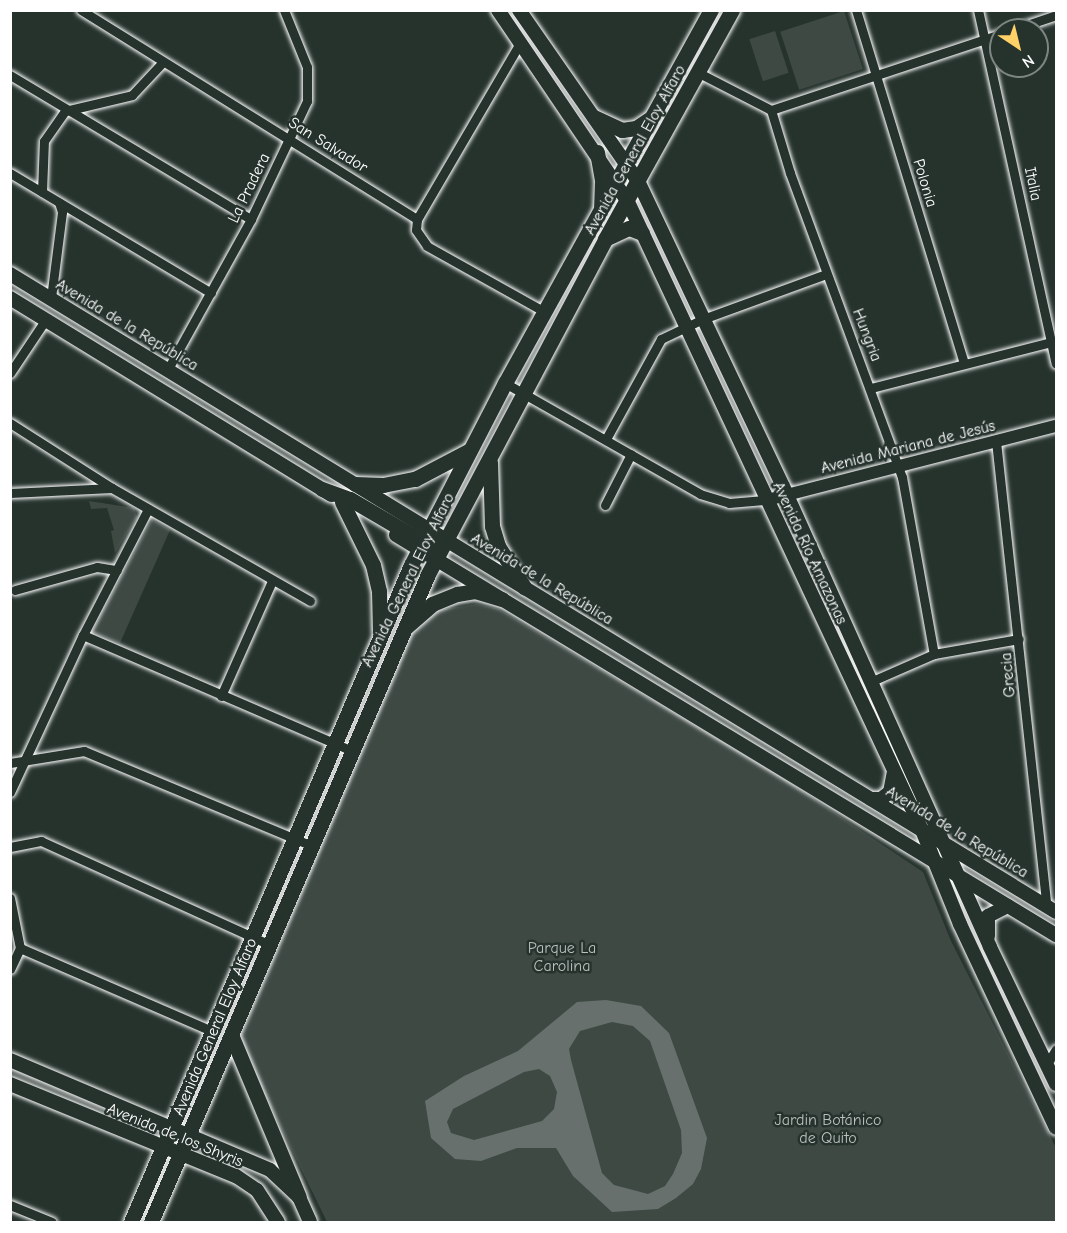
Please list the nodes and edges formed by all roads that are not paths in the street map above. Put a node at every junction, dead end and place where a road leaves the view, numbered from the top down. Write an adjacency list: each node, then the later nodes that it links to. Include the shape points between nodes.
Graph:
1 (81, 10): 11 (street, San Salvador)
2 (284, 10): 19 (street, La Pradera, via 303,51 309,84 307,101)
3 (498, 10): 10 (main road, Avenida Río Amazonas)
4 (519, 10): 17 (main road, Avenida Río Amazonas)
5 (711, 10): 18 (main road, Avenida General Eloy Alfaro)
6 (732, 10): 12 (main road, Avenida General Eloy Alfaro)
7 (856, 10): 14 (street, Polonia)
8 (978, 10): 9 (street, Italia)
9 (987, 38): 14 (street); 42 (street, Italia)
10 (520, 43): 20 (main road, Avenida Río Amazonas); 30 (street)
11 (163, 62): 16 (street, via 132,95); 19 (street, San Salvador)
12 (699, 73): 15 (street); 23 (main road, Avenida General Eloy Alfaro)
13 (10, 75): 16 (street)
14 (877, 75): 15 (street); 43 (street, Polonia)
15 (771, 110): 34 (street, Hungria)
16 (65, 111): 25 (street, via 44,141); 29 (street)
17 (594, 117): 18 (main road, via 622,130 636,128); 21 (main road, Avenida Río Amazonas)
18 (651, 118): 21 (main road, Avenida General Eloy Alfaro)
19 (290, 139): 29 (street, La Pradera); 30 (street, San Salvador)
20 (597, 152): 24 (main road, Avenida Río Amazonas); 28 (main road, via 602,181)
21 (627, 164): 23 (main road, Avenida Río Amazonas); 24 (main road, Avenida General Eloy Alfaro)
22 (10, 173): 25 (street)
23 (638, 181): 27 (main road, Avenida General Eloy Alfaro); 40 (main road, Avenida Río Amazonas)
24 (616, 185): 27 (main road, Avenida Río Amazonas); 28 (main road, Avenida General Eloy Alfaro)
25 (42, 192): 26 (street)
26 (59, 202): 35 (street); 37 (street, via 62,212)
27 (628, 202): 31 (main road, Avenida Río Amazonas); 32 (main road, Avenida General Eloy Alfaro)
28 (600, 213): 38 (main road, Avenida General Eloy Alfaro)
29 (251, 219): 35 (street, La Pradera)
30 (417, 219): 38 (street, via 417,236 427,246)
31 (642, 233): 32 (main road, via 628,228); 41 (main road, Avenida Río Amazonas)
32 (605, 239): 49 (main road, Avenida General Eloy Alfaro)
33 (10, 273): 37 (main road, Avenida de la República)
34 (826, 273): 40 (street); 48 (street, Hungria)
35 (211, 293): 45 (street, La Pradera)
36 (10, 298): 39 (main road, Avenida de la República)
37 (51, 298): 45 (main road, Avenida de la República)
38 (544, 312): 47 (main road, Avenida General Eloy Alfaro)
39 (46, 319): 46 (street); 60 (main road, Avenida de la República)
40 (703, 319): 41 (street); 62 (main road, Avenida Río Amazonas)
41 (685, 326): 52 (street, via 657,344); 63 (main road, Avenida Río Amazonas)
42 (1052, 342): 43 (street); 44 (street, Italia)
43 (964, 364): 48 (street)
44 (1056, 364)
45 (168, 369): 58 (main road, Avenida de la República)
46 (10, 373)
47 (505, 383): 49 (street); 54 (main road, Avenida General Eloy Alfaro)
48 (871, 388): 57 (street, Hungria)
49 (523, 393): 52 (street); 56 (main road, Avenida General Eloy Alfaro)
50 (10, 423): 59 (street)
51 (1056, 426): 53 (street, Avenida Mariana de Jesús)
52 (606, 439): 55 (street)
53 (996, 441): 57 (street, Avenida Mariana de Jesús); 79 (street, Grecia)
54 (472, 448): 58 (main road, via 415,479 383,485); 68 (main road, Avenida General Eloy Alfaro)
55 (631, 454): 63 (street, via 715,500); 65 (street)
56 (490, 456): 67 (main road, Avenida General Eloy Alfaro); 72 (main road, via 492,526 498,546)
57 (898, 465): 62 (street, Avenida Mariana de Jesús); 80 (street, Hungria)
58 (355, 484): 68 (main road, Avenida de la República)
59 (112, 489): 61 (street); 66 (street)
60 (322, 489): 64 (main road, Avenida de la República); 68 (main road, via 350,499)
61 (10, 493)
62 (787, 495): 63 (street, Avenida Mariana de Jesús); 81 (main road, Avenida Río Amazonas)
63 (767, 500): 87 (main road, Avenida Río Amazonas)
64 (342, 502): 68 (main road, Avenida de la República); 78 (main road, via 362,537 376,578)
65 (605, 505)
66 (148, 509): 70 (street); 71 (street)
67 (445, 539): 68 (main road, via 434,547); 69 (main road, Avenida General Eloy Alfaro); 72 (main road, Avenida de la República)
68 (424, 540): 69 (main road, Avenida de la República); 78 (main road, Avenida General Eloy Alfaro)
69 (435, 558): 74 (main road, Avenida de la República); 77 (main road, Avenida General Eloy Alfaro)
70 (117, 570): 73 (street, via 97,567); 76 (street)
71 (272, 581): 75 (street); 82 (street)
72 (524, 587): 89 (main road, Avenida de la República)
73 (15, 590)
74 (502, 599): 77 (main road, via 476,591 458,594 432,604); 95 (main road, Avenida de la República)
75 (310, 601)
76 (83, 635): 82 (street); 85 (street)
77 (398, 636): 84 (main road, Avenida General Eloy Alfaro)
78 (380, 638): 83 (main road, Avenida General Eloy Alfaro)
79 (1019, 639): 80 (street); 99 (street, Grecia)
80 (934, 654): 81 (street)
81 (870, 682): 92 (main road, Avenida Río Amazonas)
82 (221, 696): 83 (street)
83 (332, 743): 84 (street); 91 (main road, Avenida General Eloy Alfaro)
84 (352, 751): 93 (main road, Avenida General Eloy Alfaro)
85 (25, 762): 86 (street); 88 (street); 91 (street, via 84,751)
86 (10, 763)
87 (894, 770): 89 (main road, via 890,792 881,799); 90 (main road, Avenida Río Amazonas)
88 (10, 792)
89 (871, 799): 90 (main road, Avenida de la República)
90 (922, 830): 92 (main road, Avenida de la República); 95 (main road, Avenida Río Amazonas)
91 (293, 839): 93 (street); 101 (main road, Avenida General Eloy Alfaro)
92 (944, 843): 96 (main road, Avenida Río Amazonas); 99 (main road, Avenida de la República)
93 (312, 846): 102 (main road, Avenida General Eloy Alfaro)
94 (10, 847): 101 (street, via 41,841)
95 (935, 862): 96 (main road, Avenida de la República); 114 (main road, Avenida Río Amazonas)
96 (959, 877): 98 (main road, Avenida de la República); 103 (main road, Avenida Río Amazonas)
97 (10, 898): 104 (street)
98 (1008, 906): 100 (main road, Avenida de la República); 103 (main road, via 995,910 987,920)
99 (1051, 909)
100 (1056, 935)
101 (251, 937): 102 (street); 106 (main road, Avenida General Eloy Alfaro)
102 (270, 945): 107 (main road, Avenida General Eloy Alfaro)
103 (990, 947): 110 (main road, Avenida Río Amazonas)
104 (20, 948): 105 (street); 106 (street)
105 (10, 969)
106 (212, 1031): 113 (main road, Avenida General Eloy Alfaro)
107 (232, 1037): 115 (main road, Avenida General Eloy Alfaro); 118 (main road)
108 (1056, 1049): 110 (street)
109 (10, 1060): 113 (main road, Avenida de los Shyris)
110 (1047, 1064): 112 (main road, Avenida Río Amazonas)
111 (10, 1084): 116 (main road, Avenida de los Shyris)
112 (1056, 1084)
113 (172, 1128): 115 (main road, Avenida de los Shyris); 116 (main road, Avenida General Eloy Alfaro)
114 (1056, 1128)
115 (188, 1135): 117 (main road, Avenida General Eloy Alfaro); 118 (main road, Avenida de los Shyris, via 270,1170)
116 (163, 1148): 117 (main road, Avenida de los Shyris); 121 (main road, Avenida General Eloy Alfaro)
117 (180, 1155): 122 (main road, Avenida General Eloy Alfaro); 123 (main road, Avenida de los Shyris, via 257,1190)
118 (299, 1197): 124 (main road, Avenida de los Shyris)
119 (10, 1204): 120 (street)
120 (52, 1222)
121 (131, 1222)
122 (151, 1222)
123 (278, 1222)
124 (310, 1222)

